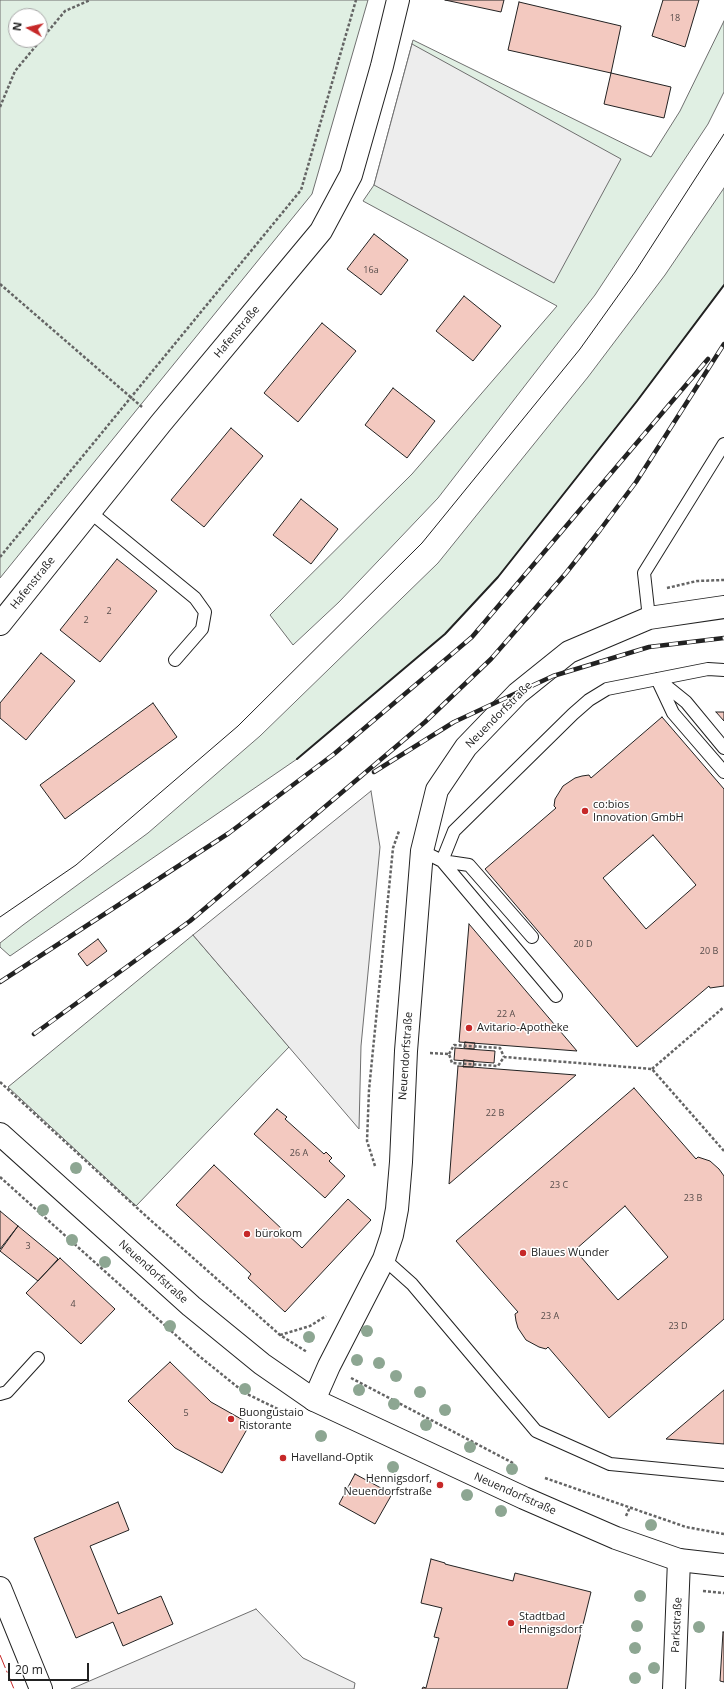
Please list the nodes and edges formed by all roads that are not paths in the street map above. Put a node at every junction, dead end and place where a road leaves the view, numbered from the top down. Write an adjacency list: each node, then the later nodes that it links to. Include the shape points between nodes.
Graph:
1 (398, 0): 3 (street, Hafenstraße, via 352,175 321,231)
2 (724, 444): 5 (lane, via 644,573)
3 (90, 512): 6 (street, Hafenstraße); 7 (lane, via 194,598 205,612 202,629)
4 (724, 607): 5 (street, Neuendorfstraße)
5 (649, 618): 12 (street, Neuendorfstraße, via 569,652 518,693 466,747 437,790)
6 (0, 624)
7 (175, 660)
8 (724, 670): 9 (lane, via 708,668)
9 (657, 679): 10 (lane, via 686,702); 11 (lane, via 674,713); 13 (lane, via 608,689 589,700 454,831)
10 (724, 748)
11 (724, 772)
12 (422, 851): 13 (lane); 17 (street, Neuendorfstraße, via 406,1051 397,1209)
13 (442, 862): 14 (lane, via 469,864); 15 (lane)
14 (532, 937)
15 (556, 996)
16 (0, 1134): 20 (street, Neuendorfstraße, via 191,1306 262,1364)
17 (384, 1259): 20 (street, Neuendorfstraße); 21 (lane, via 412,1284 536,1431 610,1464)
18 (38, 1358): 19 (lane, via 7,1392)
19 (0, 1394)
20 (314, 1400): 22 (street, Neuendorfstraße, via 524,1498 616,1538)
21 (724, 1475)
22 (680, 1560): 23 (street, Neuendorfstraße); 26 (street, Parkstraße)
23 (724, 1565)
24 (0, 1588): 25 (street)
25 (40, 1689)
26 (674, 1689)

